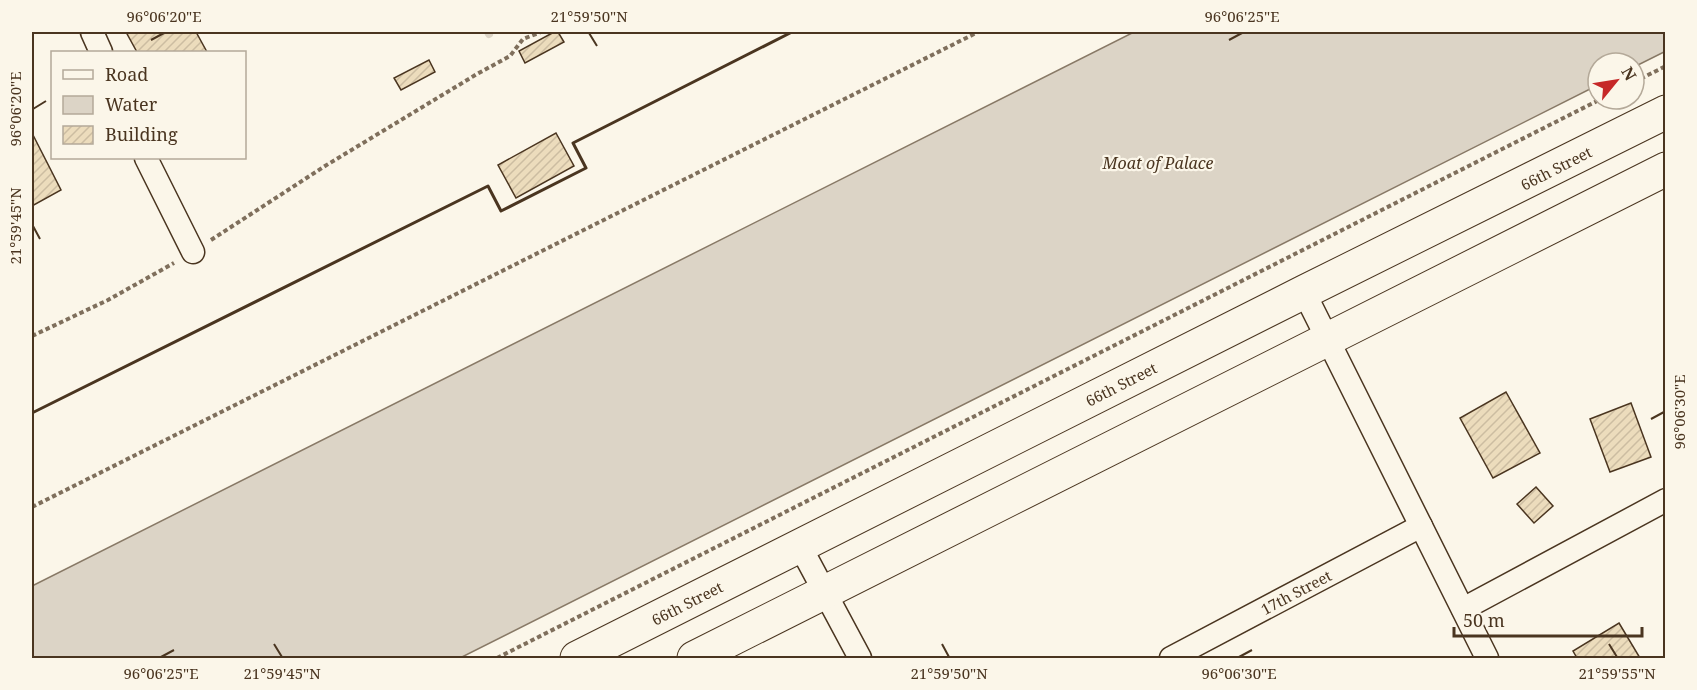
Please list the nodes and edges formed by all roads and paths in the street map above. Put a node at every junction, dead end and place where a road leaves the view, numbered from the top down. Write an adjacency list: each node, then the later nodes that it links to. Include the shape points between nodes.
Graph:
1 (92, 32): 4 (street)
2 (541, 32): 11 (path, via 524,39 510,56 325,166)
3 (978, 32): 16 (path)
4 (101, 51)
5 (1665, 66): 6 (path)
6 (1646, 76)
7 (1586, 107): 21 (path)
8 (1665, 112): 12 (main road, 66th Street)
9 (146, 159): 11 (street)
10 (1665, 169): 14 (main road)
11 (193, 252): 13 (path, via 108,300)
12 (1304, 292): 14 (street); 18 (main road, 66th Street)
13 (32, 336)
14 (1328, 341): 17 (street); 19 (main road)
15 (1665, 500): 20 (street)
16 (32, 507)
17 (1421, 526): 20 (street); 25 (street, 17th Street)
18 (800, 546): 19 (street); 22 (main road, 66th Street)
19 (823, 592): 23 (main road); 24 (street)
20 (1463, 609): 26 (street)
21 (497, 658)
22 (577, 658)
23 (694, 658)
24 (860, 658)
25 (1171, 658)
26 (1487, 658)

